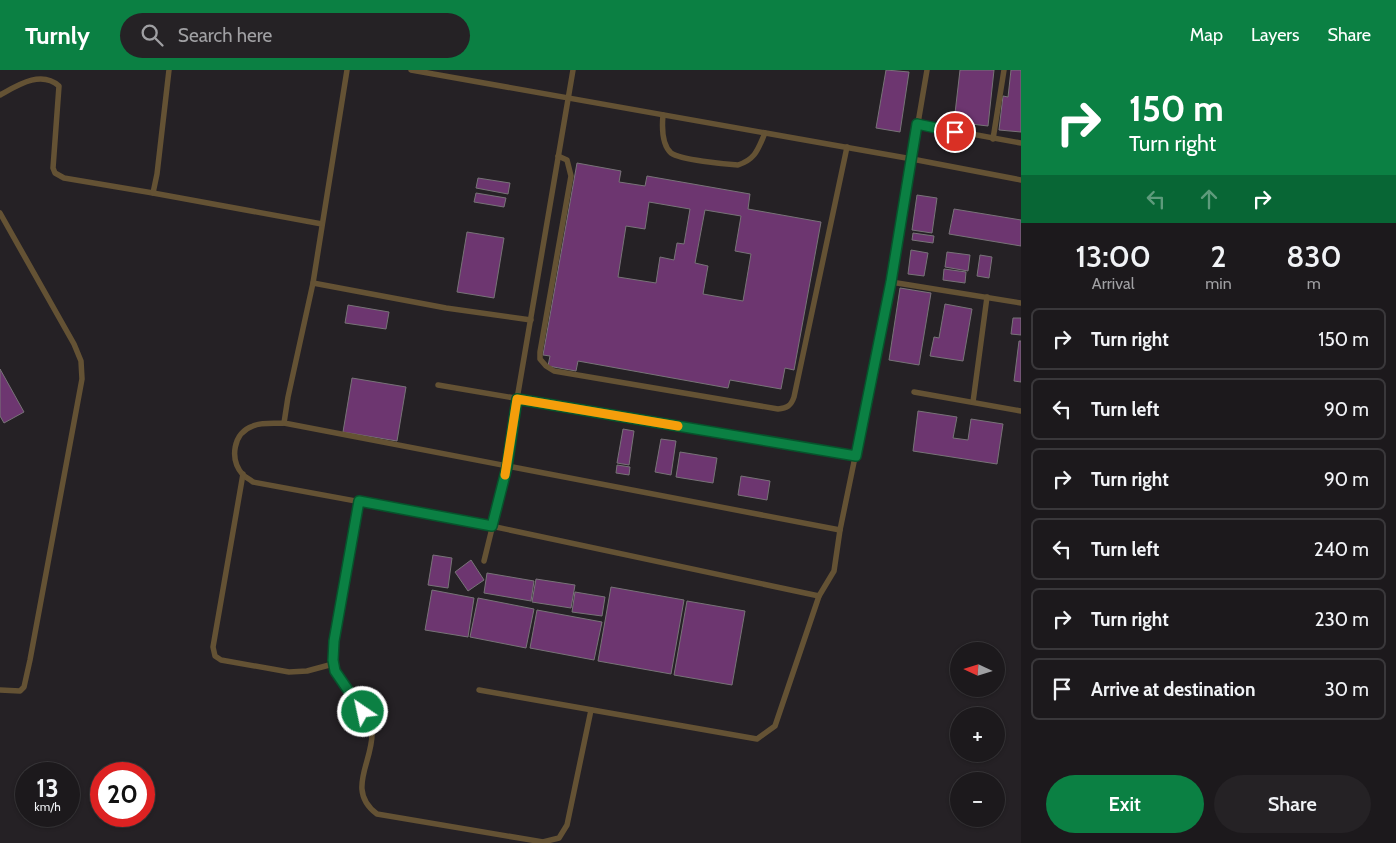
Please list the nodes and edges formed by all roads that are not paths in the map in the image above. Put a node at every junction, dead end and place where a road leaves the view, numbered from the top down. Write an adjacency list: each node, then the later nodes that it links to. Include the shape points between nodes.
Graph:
1 (169, 70): 18 (lane)
2 (347, 70): 20 (lane)
3 (411, 70): 8 (lane)
4 (573, 70): 8 (lane)
5 (927, 70): 10 (lane)
6 (1004, 70): 12 (lane)
7 (0, 96): 18 (lane, via 28,79 53,79 59,86 55,173 64,178)
8 (568, 98): 9 (lane); 15 (lane)
9 (663, 115): 11 (lane); 11 (lane, via 662,131 666,146 679,157 738,165 756,154)
10 (917, 124): 12 (lane); 16 (lane)
11 (765, 133): 14 (lane)
12 (993, 139): 13 (lane)
13 (1021, 143)
14 (847, 147): 15 (lane, via 794,398 792,404 778,409 554,371 546,366 540,359 540,352 571,176 568,160); 16 (lane)
15 (558, 156): 25 (lane)
16 (912, 159): 17 (lane); 21 (lane)
17 (1021, 180)
18 (153, 193): 20 (lane)
19 (0, 213): 41 (lane, via 74,344 81,361 82,379 24,686 20,691)
20 (322, 224): 22 (lane)
21 (891, 282): 23 (lane); 32 (lane)
22 (313, 283): 25 (lane); 31 (lane)
23 (987, 297): 24 (lane); 29 (lane)
24 (1021, 303)
25 (531, 320): 28 (lane)
26 (438, 385): 28 (lane)
27 (914, 392): 29 (lane)
28 (517, 399): 32 (lane); 33 (lane)
29 (973, 402): 30 (lane)
30 (1021, 411)
31 (284, 423): 33 (lane); 34 (lane, via 254,425 241,432 234,446 236,462)
32 (856, 456): 37 (lane)
33 (507, 467): 36 (lane); 37 (lane)
34 (243, 474): 35 (lane, via 252,482); 40 (lane, via 213,647 215,656 221,660 289,672)
35 (359, 501): 36 (lane); 40 (lane, via 334,641)
36 (492, 526): 38 (lane); 39 (lane)
37 (840, 530): 39 (lane, via 834,570)
38 (484, 561)
39 (819, 596): 43 (lane, via 775,726 757,739)
40 (334, 664): 43 (lane, via 335,671 372,729 361,782 363,796 377,814 543,842 559,838 567,825)
41 (0, 690)
42 (479, 690): 43 (lane)
43 (591, 710)

